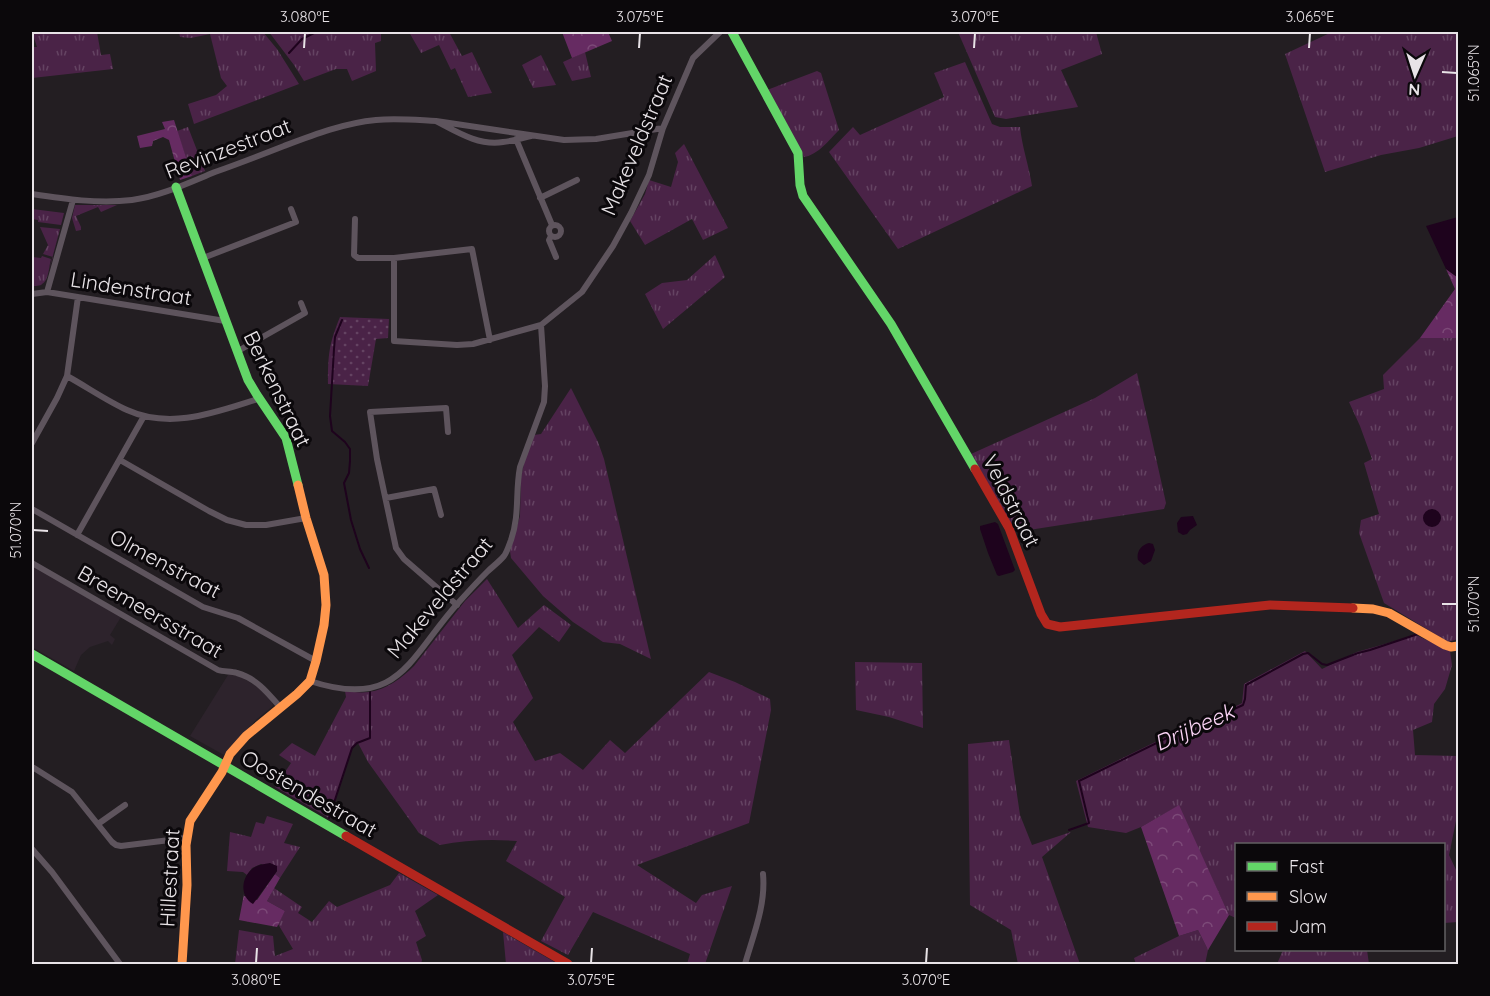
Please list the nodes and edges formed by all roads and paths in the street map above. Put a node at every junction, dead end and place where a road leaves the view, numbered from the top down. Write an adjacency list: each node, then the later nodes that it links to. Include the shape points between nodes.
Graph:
1 (720, 32): 4 (street, Makeveldstraat, via 693,58)
2 (732, 32): 40 (street, Veldstraat, via 798,153 803,196 891,324 1003,517 1047,624 1060,627 1270,604 1373,609 1389,613 1445,645)
3 (436, 121): 5 (street, Revinzestraat); 6 (street, Revinzestraat, via 479,141); 8 (street, Revinzestraat, via 374,120 342,127)
4 (663, 128): 5 (street, Revinzestraat, via 588,140); 24 (street, Makeveldstraat, via 649,175 613,246 582,292)
5 (531, 136): 6 (street, Revinzestraat)
6 (516, 139): 10 (street)
7 (577, 180): 10 (street)
8 (176, 187): 11 (street, Revinzestraat, via 133,200); 17 (street, Berkenstraat)
9 (32, 194): 11 (street, Revinzestraat)
10 (540, 198): 14 (street)
11 (73, 200): 19 (street)
12 (291, 209): 17 (street, via 296,222)
13 (355, 219): 18 (street, via 354,255)
14 (552, 225): 15 (street, via 548,229); 15 (street, via 558,225 561,231 558,236)
15 (551, 236): 16 (street)
16 (556, 257)
17 (203, 258): 23 (street, Berkenstraat)
18 (394, 258): 25 (street, via 472,249); 25 (street, via 394,341 457,345)
19 (47, 292): 20 (street, Lindenstraat); 21 (street, Lindenstraat)
20 (32, 294)
21 (78, 297): 23 (street, Lindenstraat); 27 (street)
22 (301, 303): 26 (street, via 304,313)
23 (225, 321): 26 (street, Berkenstraat)
24 (541, 325): 25 (street); 39 (street, Makeveldstraat, via 544,402 520,467 511,541 504,556)
25 (490, 340)
26 (238, 351): 28 (street, Berkenstraat)
27 (67, 376): 29 (street); 31 (street)
28 (258, 399): 29 (street, via 190,418); 36 (street, Berkenstraat, via 286,438)
29 (144, 416): 32 (street)
30 (448, 432): 33 (street, via 446,408 370,412)
31 (32, 443)
32 (120, 460): 36 (street, via 227,520 267,525); 37 (street)
33 (386, 498): 35 (street, via 434,489); 39 (street, via 396,548)
34 (32, 509): 37 (street, Olmenstraat)
35 (441, 515)
36 (306, 518): 42 (street, Berkenstraat, via 324,576 326,605)
37 (77, 535): 42 (street, Olmenstraat, via 203,607 238,618)
38 (32, 563): 44 (street, Breemeersstraat, via 218,670 240,673 259,684)
39 (457, 605): 43 (street, Makeveldstraat, via 420,652 390,681 361,690)
40 (1458, 646)
41 (32, 654): 45 (street, Oostendestraat)
42 (316, 661): 43 (street, Berkenstraat)
43 (310, 681): 44 (street)
44 (280, 707): 45 (street, via 246,736 230,754)
45 (226, 767): 49 (street, Hillestraat, via 190,821); 54 (street, Oostendestraat)
46 (34, 768): 48 (street, via 72,792)
47 (125, 805): 48 (street)
48 (98, 824): 49 (street, via 112,842 121,846)
49 (186, 838): 53 (street, Hillestraat)
50 (32, 849): 52 (street)
51 (763, 874): 55 (street, via 761,908)
52 (120, 964)
53 (182, 964)
54 (568, 964)
55 (745, 964)

